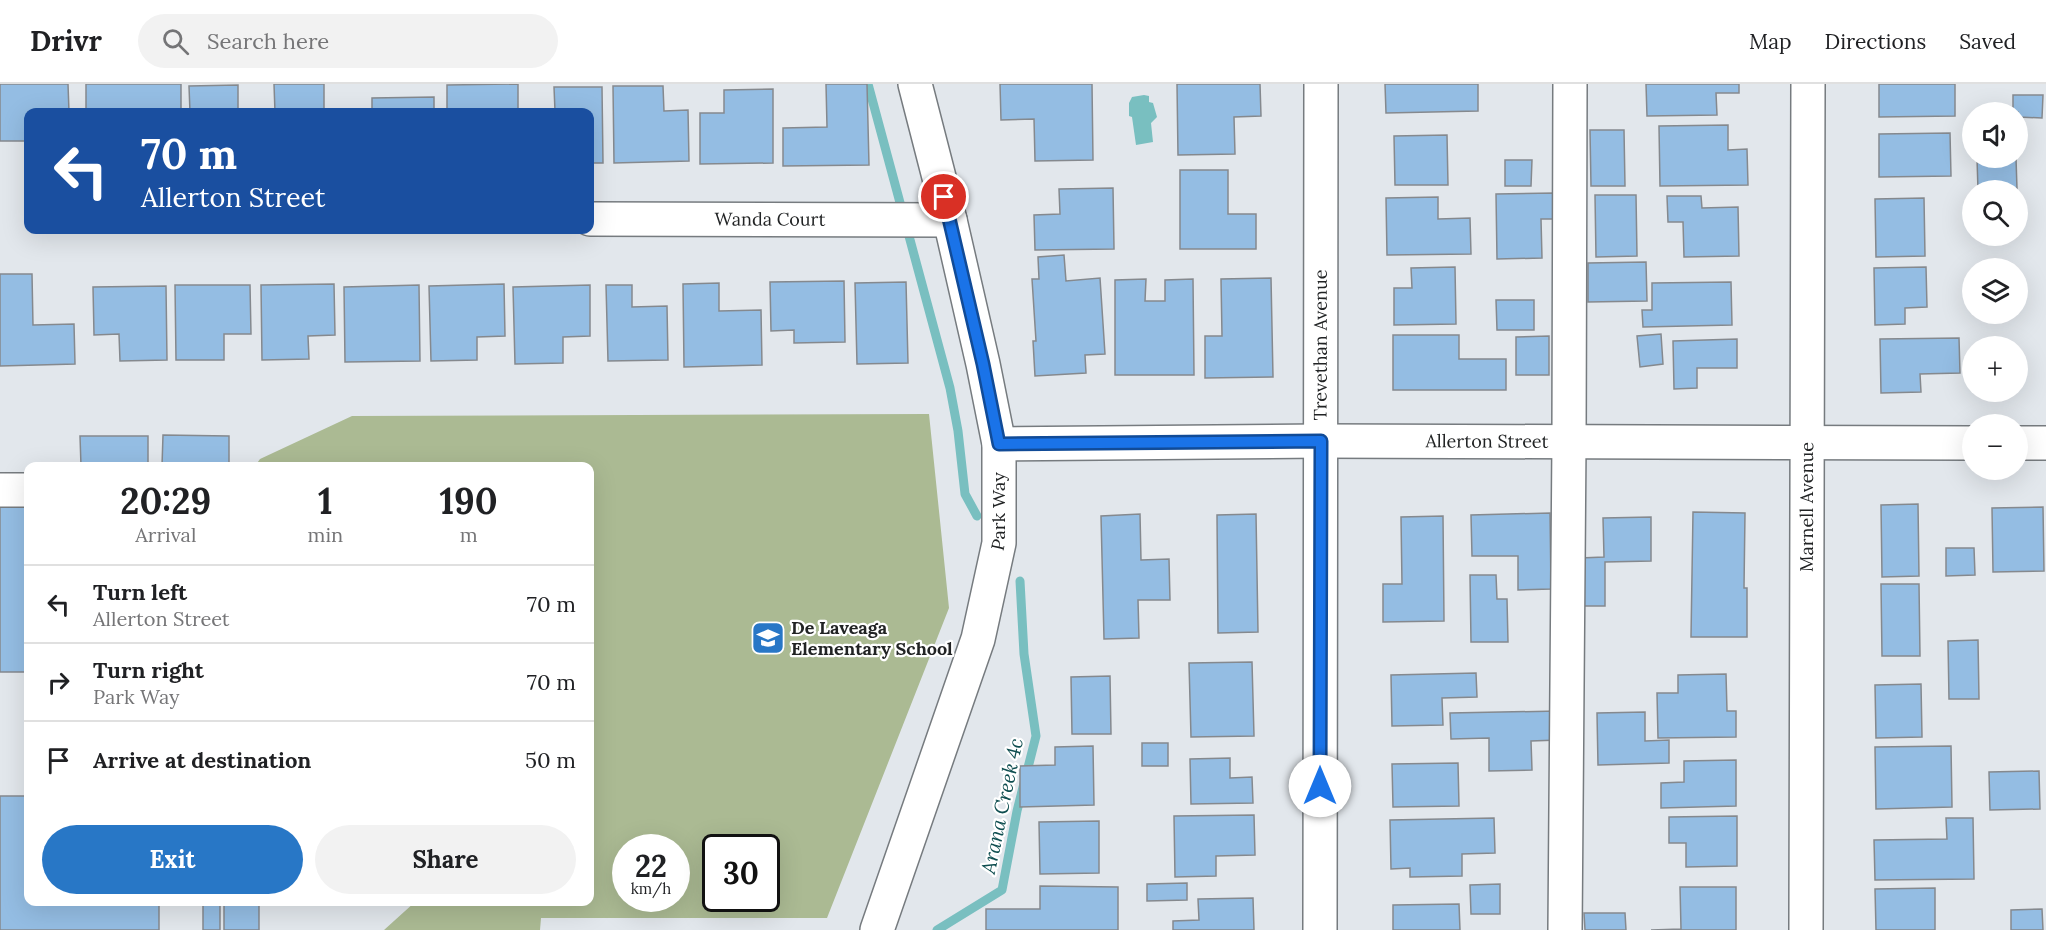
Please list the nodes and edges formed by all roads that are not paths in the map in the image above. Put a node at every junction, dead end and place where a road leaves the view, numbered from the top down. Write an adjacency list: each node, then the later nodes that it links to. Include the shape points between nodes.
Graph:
1 (915, 84): 6 (street, Park Way)
2 (1321, 84): 7 (street, Trevethan Avenue)
3 (1570, 84): 8 (street)
4 (1808, 84): 9 (street, Marnell Avenue)
5 (594, 219): 6 (street, Wanda Court)
6 (950, 220): 13 (street, Park Way)
7 (1321, 441): 8 (street, Allerton Street); 13 (street, Allerton Street); 17 (street, Trevethan Avenue)
8 (1569, 442): 9 (street, Allerton Street); 18 (street)
9 (1806, 443): 10 (street, Allerton Street); 19 (street, Marnell Avenue)
10 (1962, 443)
11 (2028, 443): 12 (street)
12 (2046, 443)
13 (999, 444): 16 (street, Park Way, via 999,543 978,639)
14 (0, 490): 15 (street)
15 (24, 490)
16 (878, 930)
17 (1320, 930)
18 (1565, 930)
19 (1806, 930)

